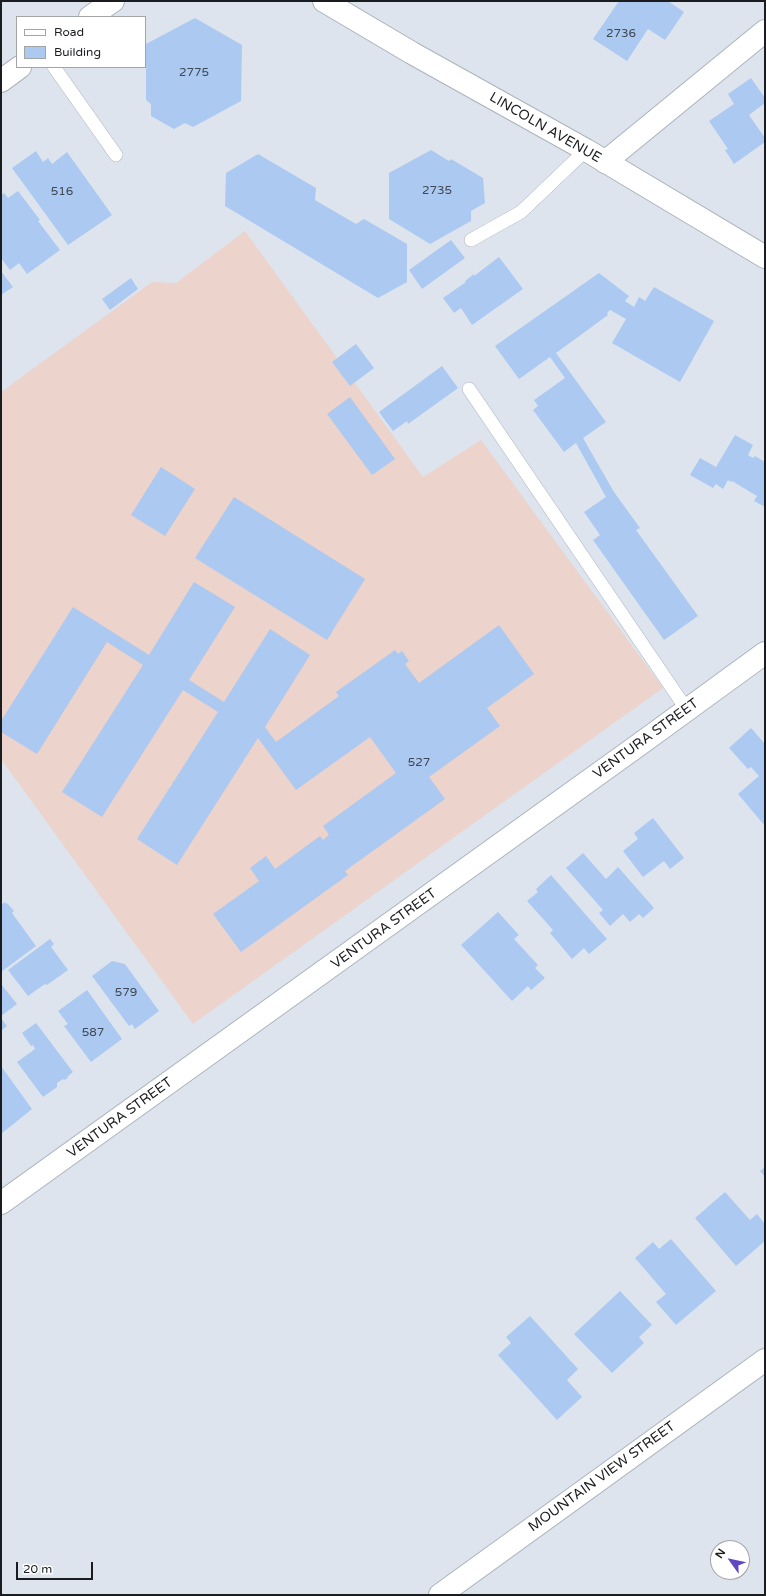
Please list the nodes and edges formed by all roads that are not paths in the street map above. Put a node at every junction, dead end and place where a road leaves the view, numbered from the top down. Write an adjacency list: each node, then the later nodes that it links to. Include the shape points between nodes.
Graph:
1 (112, 1): 3 (street)
2 (324, 1): 8 (street, LINCOLN AVENUE)
3 (91, 16)
4 (765, 31): 10 (street)
5 (19, 68): 7 (street)
6 (55, 68): 9 (lane)
7 (1, 81)
8 (586, 150): 10 (street, LINCOLN AVENUE); 11 (lane, via 521,212)
9 (116, 155)
10 (605, 162): 12 (street, LINCOLN AVENUE)
11 (471, 240)
12 (765, 257)
13 (469, 389): 15 (lane)
14 (765, 653): 15 (street, VENTURA STREET)
15 (687, 710): 16 (street, VENTURA STREET)
16 (1, 1203)
17 (765, 1360): 18 (street, MOUNTAIN VIEW STREET)
18 (440, 1595)

